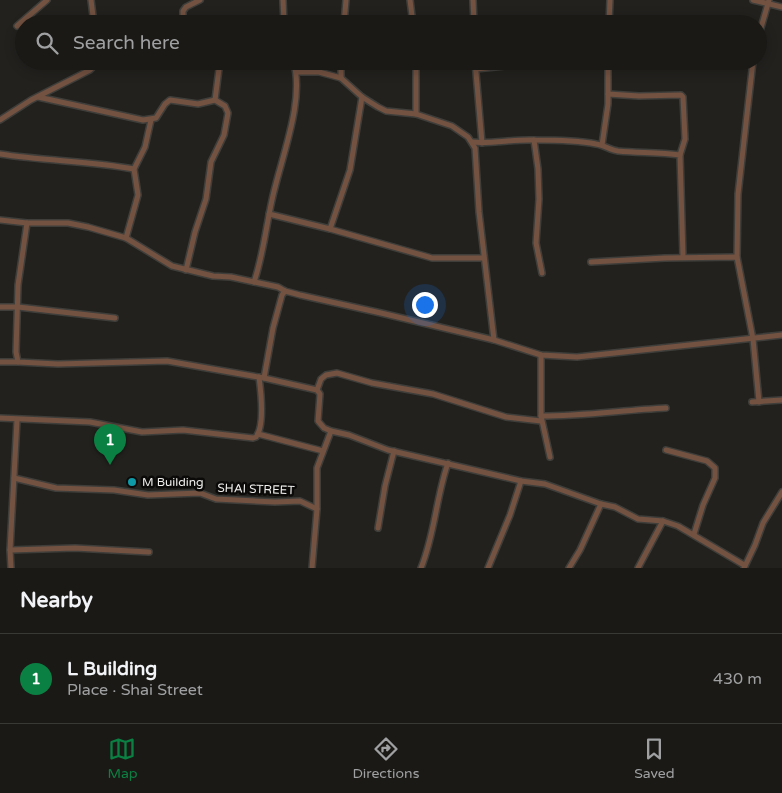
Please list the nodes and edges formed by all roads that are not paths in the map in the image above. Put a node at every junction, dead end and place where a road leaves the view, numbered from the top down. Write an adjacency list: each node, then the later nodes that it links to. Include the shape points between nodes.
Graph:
1 (47, 0): 12 (street)
2 (91, 0): 13 (street)
3 (200, 0): 14 (street, via 186,7)
4 (283, 0): 15 (street)
5 (346, 0): 16 (street)
6 (410, 0): 17 (street)
7 (473, 0): 18 (street)
8 (610, 0): 19 (street)
9 (753, 0): 10 (street)
10 (769, 2): 11 (street); 20 (street)
11 (782, 7)
12 (30, 15)
13 (93, 15)
14 (183, 15)
15 (284, 15)
16 (345, 15)
17 (412, 15)
18 (474, 15)
19 (609, 15)
20 (765, 15)
21 (90, 70): 31 (street)
22 (219, 70): 33 (street)
23 (341, 70): 29 (street)
24 (416, 70): 34 (street)
25 (476, 70): 39 (street)
26 (608, 70): 30 (street)
27 (752, 70): 50 (street, via 738,194)
28 (296, 72): 29 (street, via 319,72); 44 (street, via 294,114)
29 (341, 78): 32 (street)
30 (608, 94): 40 (street); 42 (street, via 681,95 686,139)
31 (38, 97): 35 (street); 36 (street)
32 (362, 98): 34 (street, via 386,111); 47 (street, via 348,178)
33 (214, 100): 36 (street, via 198,104 170,100); 53 (street, via 225,106 227,120 224,135 211,162 206,199)
34 (416, 114): 38 (street, via 452,126)
35 (1, 118)
36 (151, 120): 43 (street, via 145,147)
37 (534, 140): 39 (street); 40 (street); 54 (street, via 539,199 536,243)
38 (472, 142): 39 (street); 51 (street)
39 (482, 143)
40 (602, 146): 42 (street, via 615,151)
41 (0, 154): 43 (street)
42 (680, 155): 49 (street)
43 (134, 169): 48 (street, via 138,195)
44 (269, 214): 47 (street); 55 (street)
45 (0, 220): 46 (street)
46 (27, 223): 48 (street, via 68,223); 58 (street)
47 (330, 229): 51 (street, via 432,258)
48 (126, 238): 53 (street, via 172,266)
49 (682, 257): 50 (street); 52 (street)
50 (737, 257): 61 (street)
51 (484, 258): 62 (street)
52 (591, 262)
53 (186, 270): 55 (street)
54 (542, 273)
55 (254, 282): 56 (street)
56 (285, 291): 62 (street); 66 (street)
57 (0, 307): 58 (street)
58 (18, 307): 59 (street); 65 (street)
59 (115, 318)
60 (782, 335): 61 (street)
61 (753, 339): 63 (street, via 576,357); 70 (street)
62 (494, 340): 63 (street)
63 (541, 355): 73 (street)
64 (0, 362): 65 (street)
65 (18, 362): 66 (street, via 167,361)
66 (261, 378): 67 (street); 76 (street)
67 (317, 390): 73 (street, via 321,379 337,373 433,394 506,417); 75 (street, via 320,394 318,421)
68 (782, 400): 70 (street)
69 (752, 402): 70 (street)
70 (759, 402)
71 (666, 408): 73 (street)
72 (0, 418): 74 (street)
73 (541, 418): 80 (street)
74 (17, 420): 76 (street, via 90,422 142,432 182,430 253,438); 82 (street)
75 (331, 431): 78 (street); 79 (street)
76 (258, 434): 78 (street)
77 (666, 450): 89 (street, via 708,461 715,468 715,478)
78 (323, 451): 86 (street, via 317,468)
79 (394, 451): 81 (street); 88 (street)
80 (550, 457)
81 (448, 463): 83 (street); 95 (street, via 434,529)
82 (14, 478): 86 (street, SHAI STREET, via 56,488 148,495 200,493 216,499 300,501); 90 (street)
83 (521, 480): 85 (street, via 545,484); 96 (street)
84 (782, 492): 92 (street, via 763,523)
85 (601, 504): 87 (street, via 615,506 638,519); 97 (street)
86 (317, 509): 94 (street)
87 (663, 521): 89 (street); 98 (street)
88 (378, 528)
89 (694, 534): 92 (street)
90 (10, 550): 91 (street, via 75,548); 93 (street)
91 (149, 552)
92 (744, 567)
93 (11, 568)
94 (312, 568)
95 (421, 568)
96 (488, 568)
97 (570, 568)
98 (638, 568)

